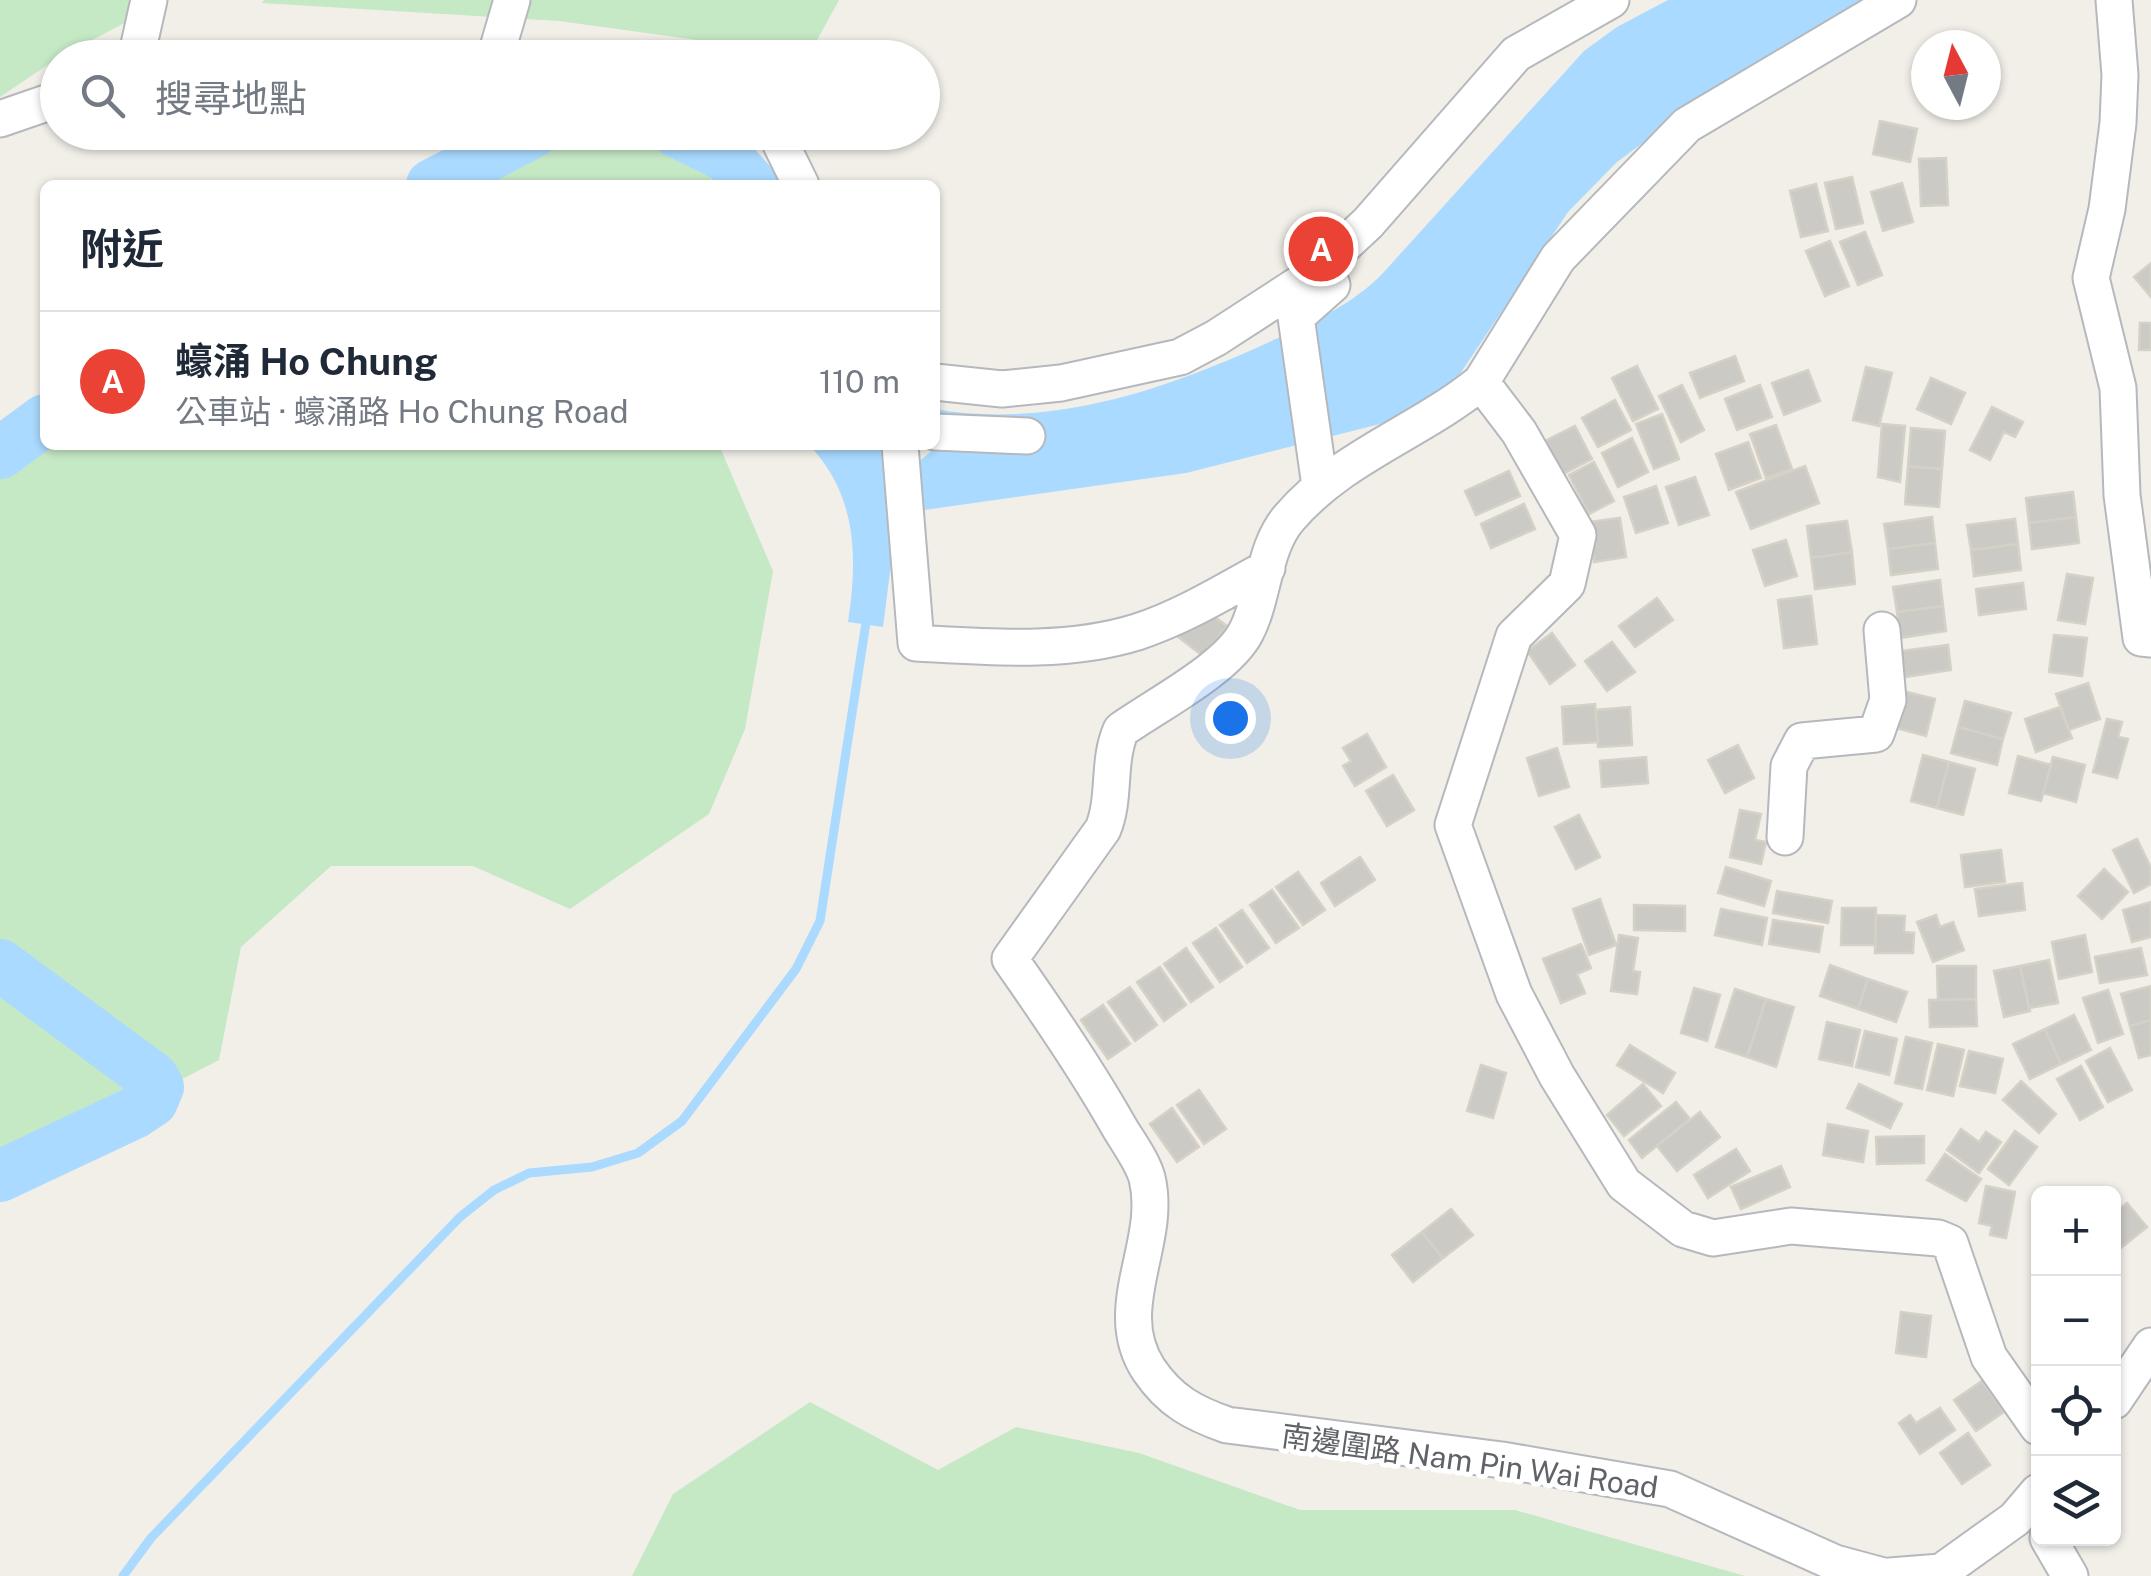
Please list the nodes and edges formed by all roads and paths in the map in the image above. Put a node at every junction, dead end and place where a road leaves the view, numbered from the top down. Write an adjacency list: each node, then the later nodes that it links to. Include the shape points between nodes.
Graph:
1 (149, 0): 6 (street)
2 (512, 0): 7 (street)
3 (1611, 0): 12 (street, via 1516,54)
4 (1898, 0): 13 (street, via 1687,124 1558,258)
5 (2123, 2): 15 (street, via 2118,123 2091,278)
6 (140, 40)
7 (500, 40)
8 (40, 105): 9 (street)
9 (0, 119)
10 (784, 150): 11 (street)
11 (799, 180)
12 (1368, 223): 14 (street, via 1285,295 1180,357 1061,383 1002,389); 19 (street, via 1386,239 1296,317)
13 (1481, 382): 19 (street, via 1448,409); 26 (street, via 1519,432 1578,535 1567,584 1514,636 1454,825 1514,994 1557,1076 1624,1184 1683,1229 1713,1238 1791,1226 1950,1242 1988,1357)
14 (940, 383)
15 (2134, 387): 22 (street, via 2124,513 2141,638)
16 (940, 432): 17 (street)
17 (1027, 436)
18 (900, 450): 20 (street, via 916,642 1088,643 1183,613)
19 (1319, 472): 20 (street, via 1286,522)
20 (1267, 568): 29 (street, 南邊圍路 Nam Pin Wai Road, via 1231,654 1121,730 1112,750 1103,829 1010,959 1084,1064 1146,1175 1151,1205 1135,1296 1134,1347 1188,1412 1227,1425 1670,1489 1835,1563)
21 (1882, 630): 23 (street, via 1888,700 1876,734 1802,741 1789,766)
22 (2151, 639)
23 (1785, 837)
24 (2151, 1346): 25 (street)
25 (2121, 1391)
26 (2031, 1417)
27 (2027, 1526): 29 (street, 南邊圍路 Nam Pin Wai Road, via 1941,1572)
28 (2053, 1546): 30 (street)
29 (1886, 1576)
30 (2070, 1576)

